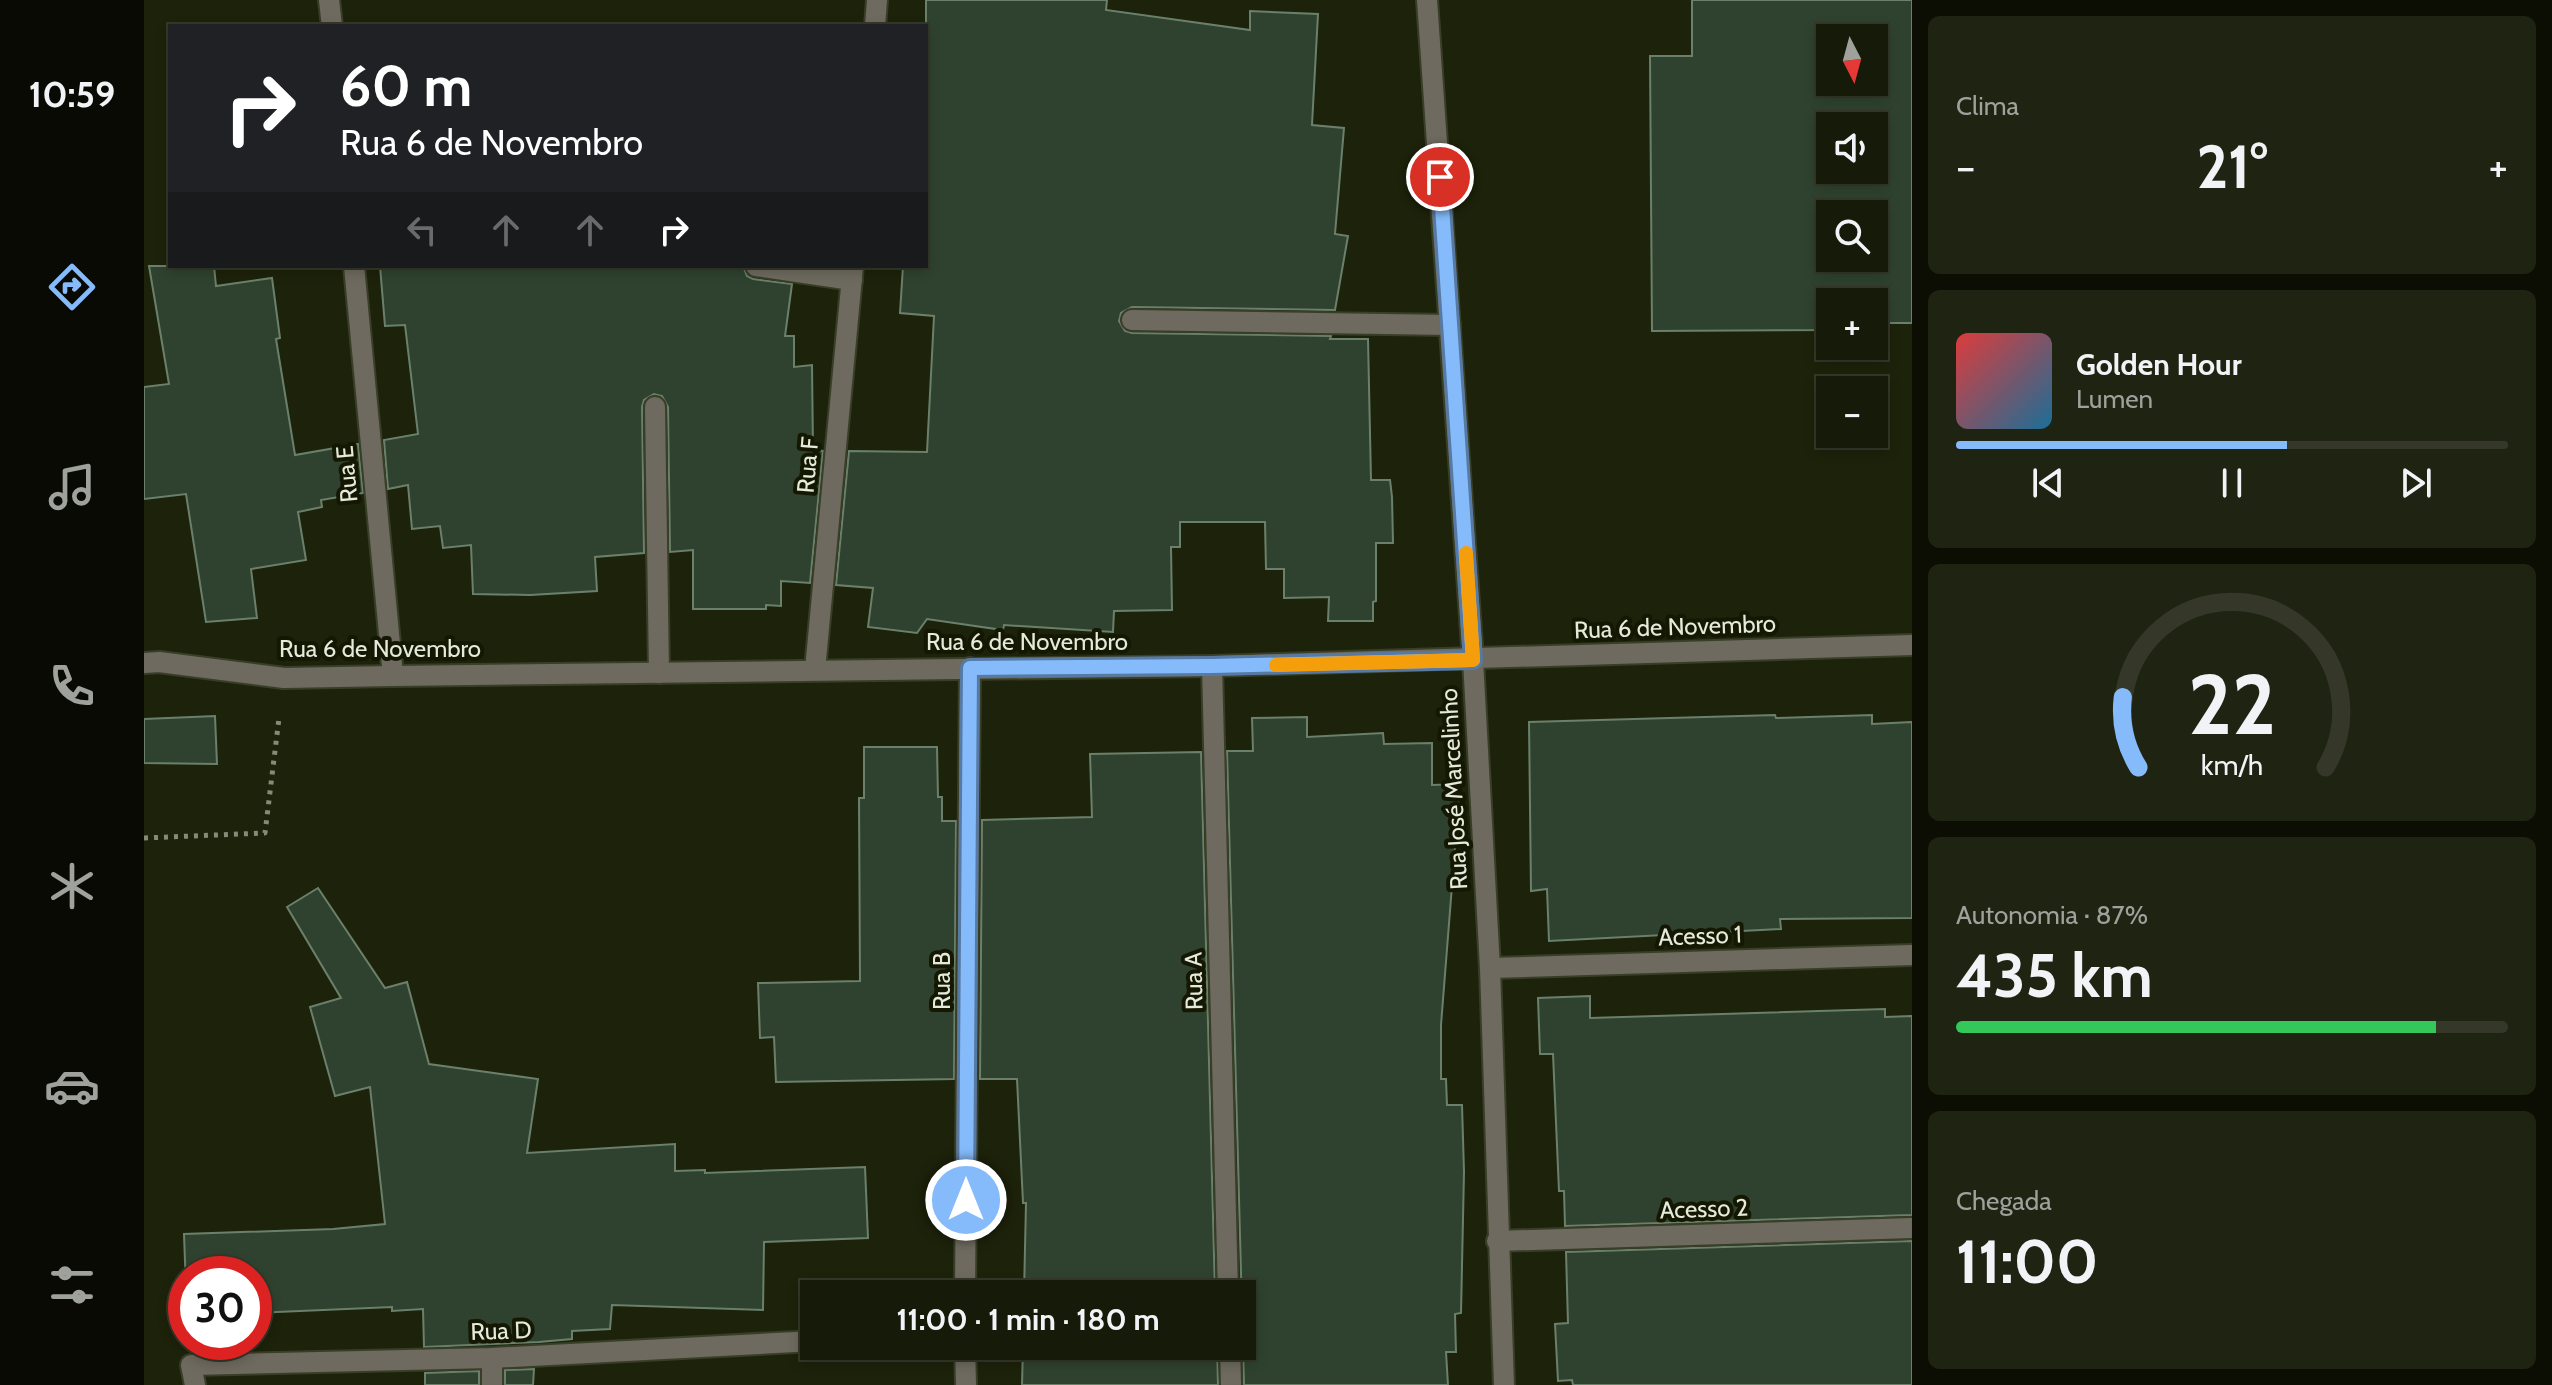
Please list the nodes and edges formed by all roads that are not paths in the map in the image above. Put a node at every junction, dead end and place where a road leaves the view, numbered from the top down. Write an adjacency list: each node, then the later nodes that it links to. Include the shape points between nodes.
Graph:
1 (329, 0): 4 (street)
2 (877, 0): 5 (street)
3 (1427, 0): 10 (street, Rua José Marcelinho)
4 (332, 24)
5 (875, 24)
6 (354, 268): 19 (street, Rua E)
7 (783, 268): 8 (street)
8 (852, 273): 17 (street, Rua F)
9 (1132, 320): 10 (street)
10 (1450, 325): 13 (street, Rua José Marcelinho)
11 (655, 407): 18 (street)
12 (1912, 645): 13 (street, Rua 6 de Novembro)
13 (1473, 660): 15 (street, Rua 6 de Novembro); 21 (street, Rua José Marcelinho)
14 (144, 663): 19 (street, Rua 6 de Novembro, via 284,678)
15 (1212, 666): 16 (street, Rua 6 de Novembro); 25 (street, Rua A)
16 (970, 668): 17 (street, Rua 6 de Novembro); 24 (street, Rua B)
17 (815, 670): 18 (street, Rua 6 de Novembro)
18 (659, 673): 19 (street, Rua 6 de Novembro)
19 (393, 676)
20 (1912, 955): 21 (street, Acesso 1)
21 (1490, 968): 23 (street, Rua José Marcelinho)
22 (1912, 1228): 23 (street, Acesso 2)
23 (1497, 1241): 34 (street, Rua José Marcelinho)
24 (965, 1280)
25 (1228, 1280)
26 (800, 1342): 27 (street, Rua D)
27 (492, 1358): 30 (street, Rua D); 31 (street)
28 (965, 1360): 32 (street)
29 (1230, 1360): 33 (street)
30 (193, 1375)
31 (492, 1385)
32 (966, 1385)
33 (1231, 1385)
34 (1504, 1385)

